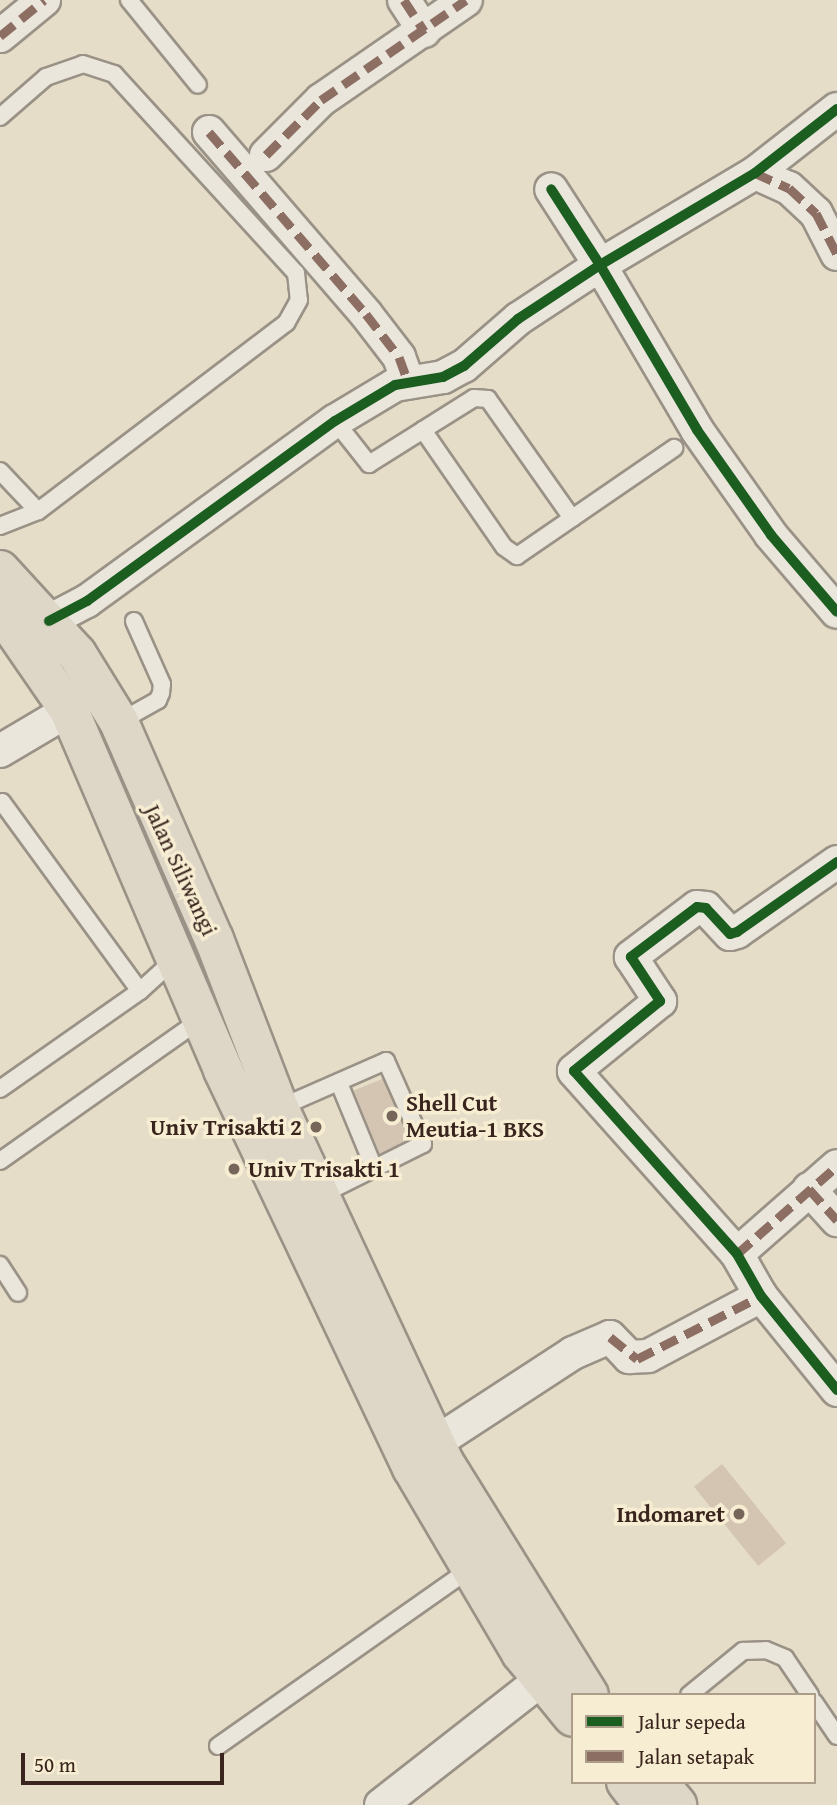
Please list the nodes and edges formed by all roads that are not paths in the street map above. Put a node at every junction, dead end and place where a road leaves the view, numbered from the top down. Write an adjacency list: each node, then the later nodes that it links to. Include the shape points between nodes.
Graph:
1 (44, 0): 6 (street)
2 (129, 0): 7 (lane)
3 (404, 0): 5 (street)
4 (466, 0): 5 (street)
5 (424, 31): 11 (street, via 321,100)
6 (0, 36)
7 (198, 85)
8 (837, 109): 12 (street)
9 (0, 117): 21 (lane, via 46,77 83,64 114,74 296,273 299,300 286,323)
10 (209, 132): 16 (street, via 366,314 399,356)
11 (266, 155)
12 (755, 173): 14 (street, via 789,188 816,213); 15 (street)
13 (551, 189): 15 (street)
14 (837, 254)
15 (600, 265): 16 (street, via 518,319 464,366 443,377); 26 (street, via 697,430 771,535)
16 (408, 382): 17 (street)
17 (335, 421): 18 (lane, via 369,464); 27 (street, via 87,601)
18 (423, 430): 22 (lane, via 474,398 488,399); 22 (lane, via 511,553 517,556)
19 (674, 448): 22 (lane)
20 (0, 471): 21 (lane)
21 (38, 511): 23 (lane)
22 (572, 518)
23 (0, 526)
24 (0, 570): 27 (main road, Jalan Siliwangi)
25 (0, 610): 29 (main road, Jalan Siliwangi)
26 (837, 612)
27 (49, 621): 30 (main road, Jalan Siliwangi)
28 (134, 621): 30 (lane, via 161,693 158,701)
29 (69, 710): 31 (street); 34 (main road, Jalan Siliwangi)
30 (119, 722): 39 (main road, Jalan Siliwangi, via 214,939)
31 (0, 751)
32 (2, 802): 35 (lane)
33 (837, 862): 46 (street, via 737,932 730,934 706,908 697,907 631,957 660,1001 574,1071)
34 (173, 960): 35 (lane); 36 (main road, Jalan Siliwangi)
35 (140, 991): 38 (lane)
36 (201, 1019): 39 (main road, Jalan Siliwangi); 40 (lane)
37 (339, 1083): 39 (lane); 42 (lane); 42 (lane, via 386,1061 422,1144)
38 (0, 1089)
39 (264, 1113): 44 (main road, Jalan Siliwangi)
40 (0, 1161)
41 (837, 1166): 43 (street)
42 (373, 1168): 44 (lane)
43 (809, 1189): 45 (street); 46 (street)
44 (303, 1202): 51 (main road); 52 (main road, via 412,1468)
45 (837, 1220)
46 (737, 1254): 49 (street)
47 (0, 1265): 48 (lane)
48 (18, 1293)
49 (761, 1296): 50 (street); 51 (street, via 648,1356 629,1357 610,1337 585,1348)
50 (837, 1390)
51 (435, 1443): 54 (main road)
52 (471, 1568): 53 (main road); 60 (lane)
53 (542, 1679): 58 (main road); 63 (street)
54 (588, 1693)
55 (691, 1693): 56 (lane, via 743,1651 766,1650 785,1658)
56 (809, 1693)
57 (816, 1705): 59 (lane)
58 (571, 1715)
59 (837, 1736)
60 (218, 1746)
61 (628, 1784): 64 (main road)
62 (660, 1784): 65 (main road)
63 (381, 1805)
64 (644, 1805)
65 (677, 1805)

